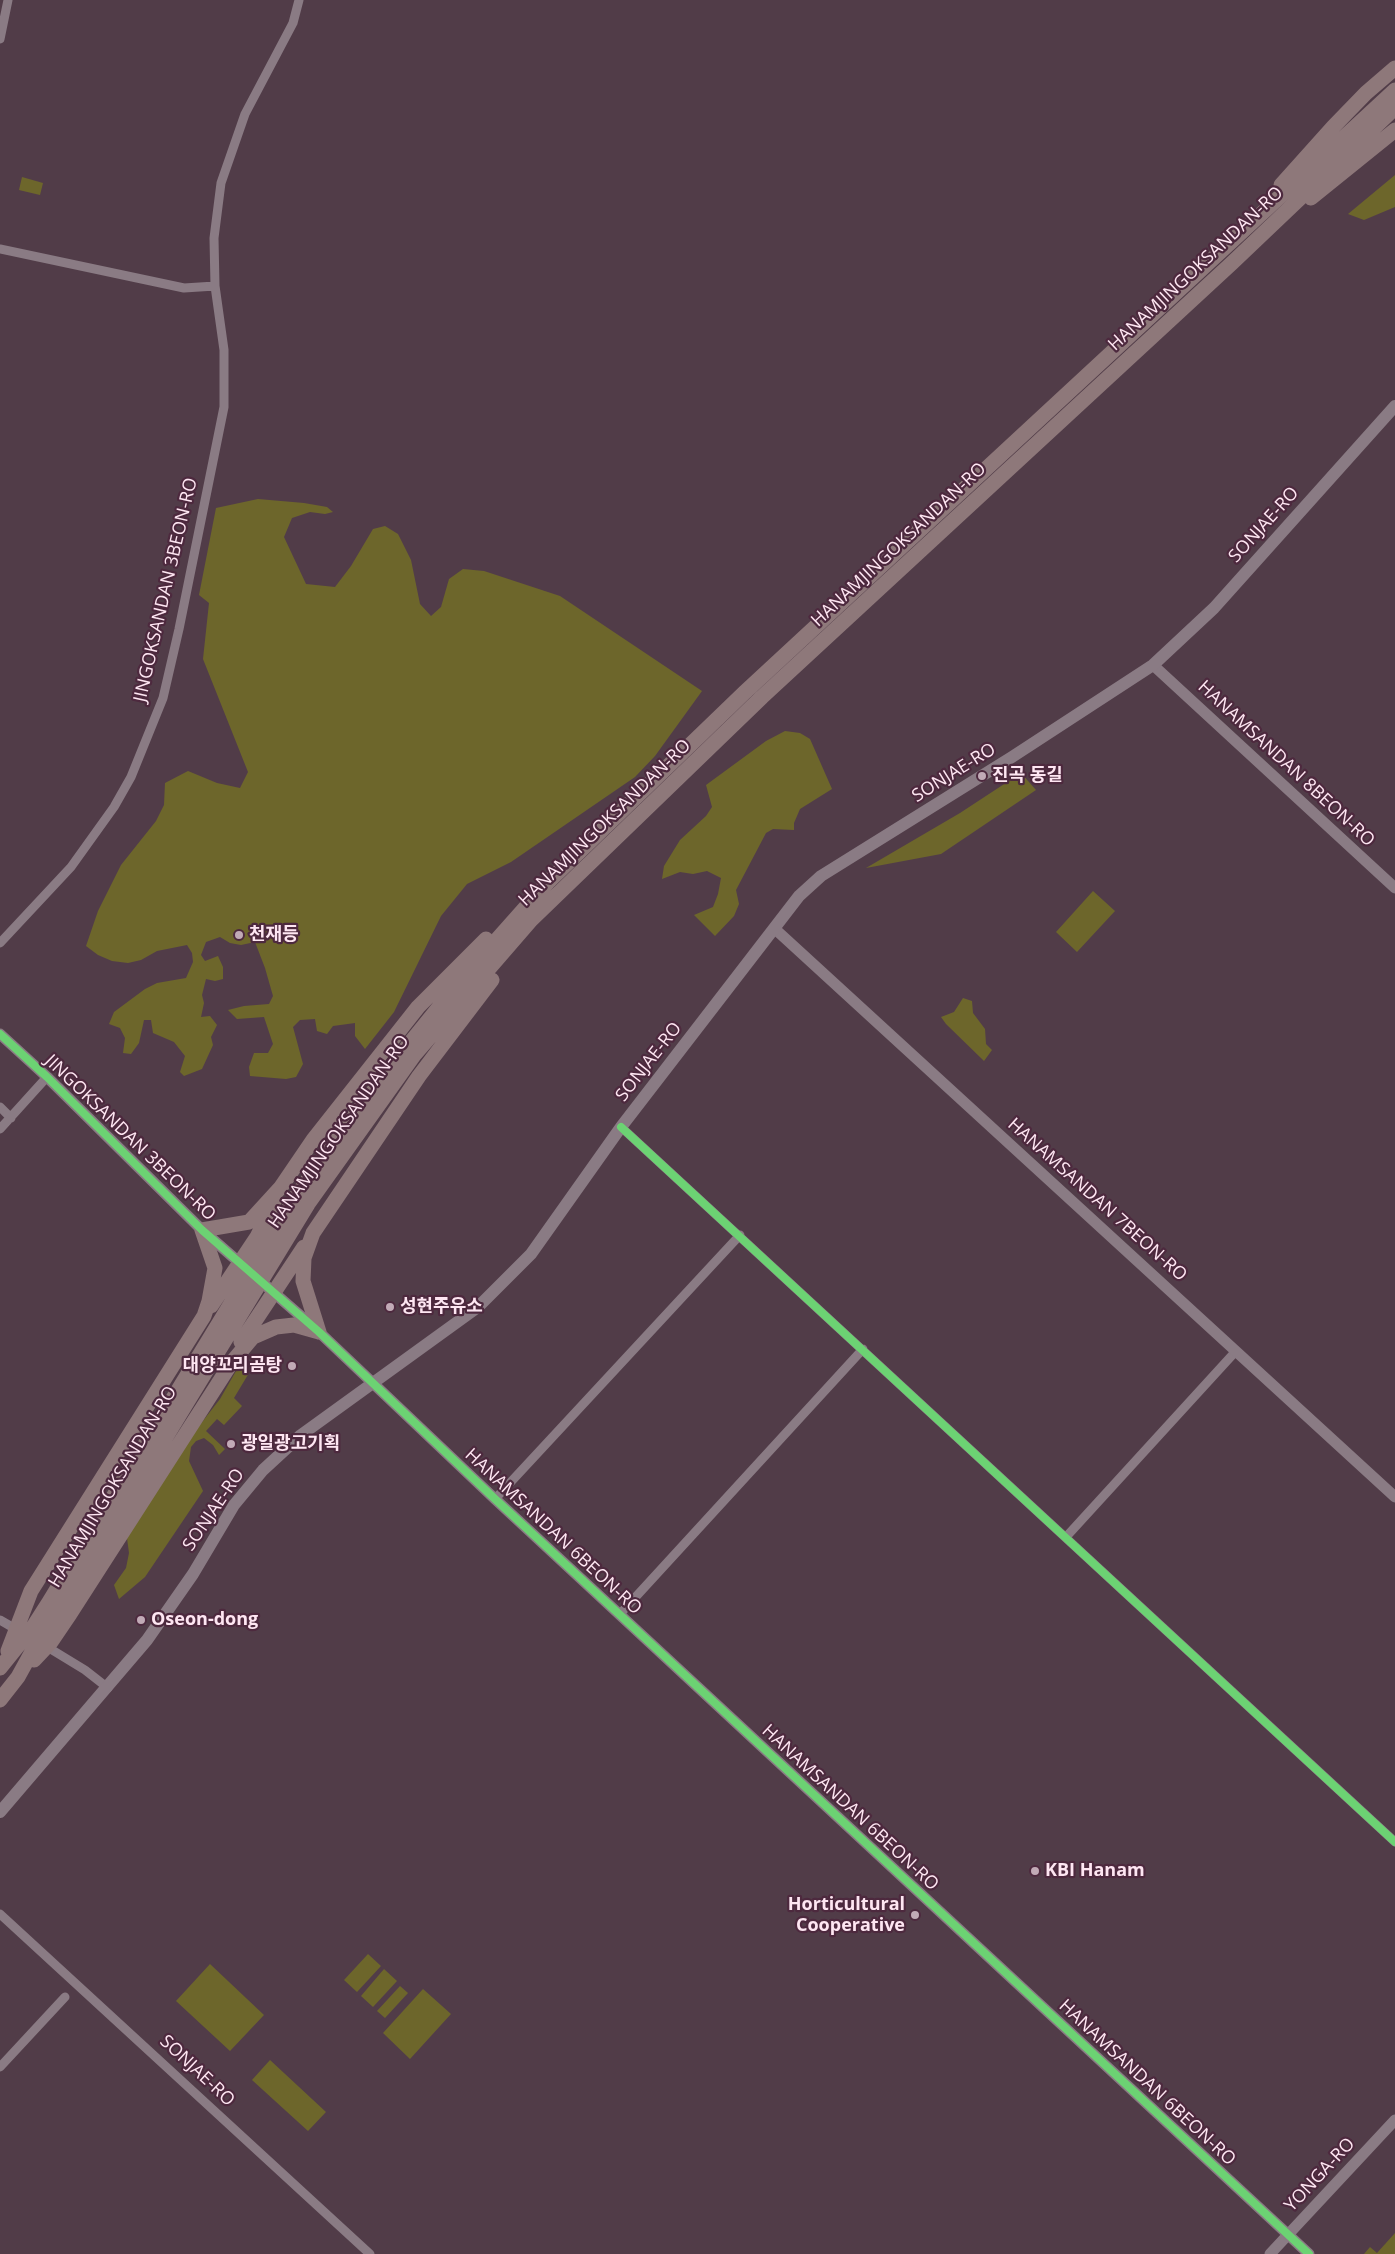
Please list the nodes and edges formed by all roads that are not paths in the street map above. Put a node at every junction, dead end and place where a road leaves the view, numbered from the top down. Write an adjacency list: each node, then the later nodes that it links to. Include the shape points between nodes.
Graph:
1 (8, 0): 3 (street)
2 (300, 0): 10 (street, JINGOKSANDAN 3BEON-RO, via 294,23 245,114 226,164 216,213)
3 (0, 39)
4 (1395, 68): 9 (highway, via 1333,127)
5 (1395, 90): 9 (highway)
6 (1395, 108): 9 (highway, HANAMJINGOKSANDAN-RO)
7 (1395, 130): 9 (highway)
8 (0, 249): 10 (street, via 184,288)
9 (1228, 257): 12 (highway, HANAMJINGOKSANDAN-RO)
10 (215, 286): 18 (street, JINGOKSANDAN 3BEON-RO, via 224,350 224,407 162,698 135,768 114,807 71,867)
11 (1395, 406): 13 (main road, SONJAE-RO, via 1214,608)
12 (964, 500): 14 (highway, HANAMJINGOKSANDAN-RO, via 918,532 716,719); 16 (highway, HANAMJINGOKSANDAN-RO, via 931,541 762,697)
13 (1153, 665): 15 (street, HANAMSANDAN 8BEON-RO); 17 (main road, SONJAE-RO, via 822,876 799,896)
14 (549, 880): 25 (highway, via 418,1008 313,1140); 26 (highway, HANAMJINGOKSANDAN-RO, via 410,1043 339,1136)
15 (1395, 888)
16 (563, 890): 26 (highway, HANAMJINGOKSANDAN-RO, via 531,920 415,1054); 28 (highway, via 539,926 485,988 419,1076)
17 (774, 929): 23 (main road, SONJAE-RO); 35 (street, HANAMSANDAN 7BEON-RO)
18 (0, 943)
19 (0, 1034): 20 (street, JINGOKSANDAN 3BEON-RO)
20 (47, 1077): 22 (street); 27 (street, JINGOKSANDAN 3BEON-RO)
21 (0, 1107): 22 (street)
22 (11, 1118): 24 (street)
23 (621, 1127): 29 (street); 37 (main road, SONJAE-RO, via 531,1254 504,1283 478,1307)
24 (0, 1129)
25 (281, 1187): 27 (highway, via 249,1222); 30 (highway, via 258,1237)
26 (303, 1199): 41 (highway, HANAMJINGOKSANDAN-RO, via 218,1336)
27 (202, 1230): 30 (street, JINGOKSANDAN 3BEON-RO); 32 (highway, via 215,1268)
28 (312, 1233): 31 (highway); 33 (highway, via 304,1258 303,1281)
29 (740, 1235): 34 (street); 39 (street)
30 (240, 1263): 31 (street, JINGOKSANDAN 3BEON-RO); 32 (highway)
31 (274, 1294): 33 (street, JINGOKSANDAN 3BEON-RO); 36 (highway, via 242,1339)
32 (204, 1316): 44 (highway, via 31,1591)
33 (319, 1332): 36 (highway, via 294,1325 276,1327 253,1337); 37 (street, HANAMSANDAN 6BEON-RO)
34 (863, 1349): 40 (street); 42 (street)
35 (1236, 1351): 38 (street, HANAMSANDAN 7BEON-RO); 40 (street)
36 (232, 1362): 41 (highway)
37 (371, 1384): 39 (street, HANAMSANDAN 6BEON-RO); 45 (main road, SONJAE-RO, via 301,1434 262,1470 234,1505 193,1574)
38 (1395, 1497)
39 (495, 1499): 42 (street, HANAMSANDAN 6BEON-RO)
40 (1066, 1537): 48 (street)
41 (60, 1608): 44 (highway, HANAMJINGOKSANDAN-RO, via 33,1627); 46 (highway, HANAMJINGOKSANDAN-RO)
42 (620, 1614): 53 (street, HANAMSANDAN 6BEON-RO)
43 (0, 1620): 45 (street, via 72,1662)
44 (1, 1666)
45 (108, 1688): 47 (main road, SONJAE-RO)
46 (0, 1700)
47 (0, 1812)
48 (1395, 1842)
49 (0, 1914): 54 (street, SONJAE-RO)
50 (65, 1997): 51 (street)
51 (0, 2067)
52 (1395, 2120): 53 (street, YONGA-RO)
53 (1288, 2235): 55 (street, YONGA-RO); 56 (street, HANAMSANDAN 6BEON-RO)
54 (370, 2254)
55 (1270, 2254)
56 (1309, 2254)

